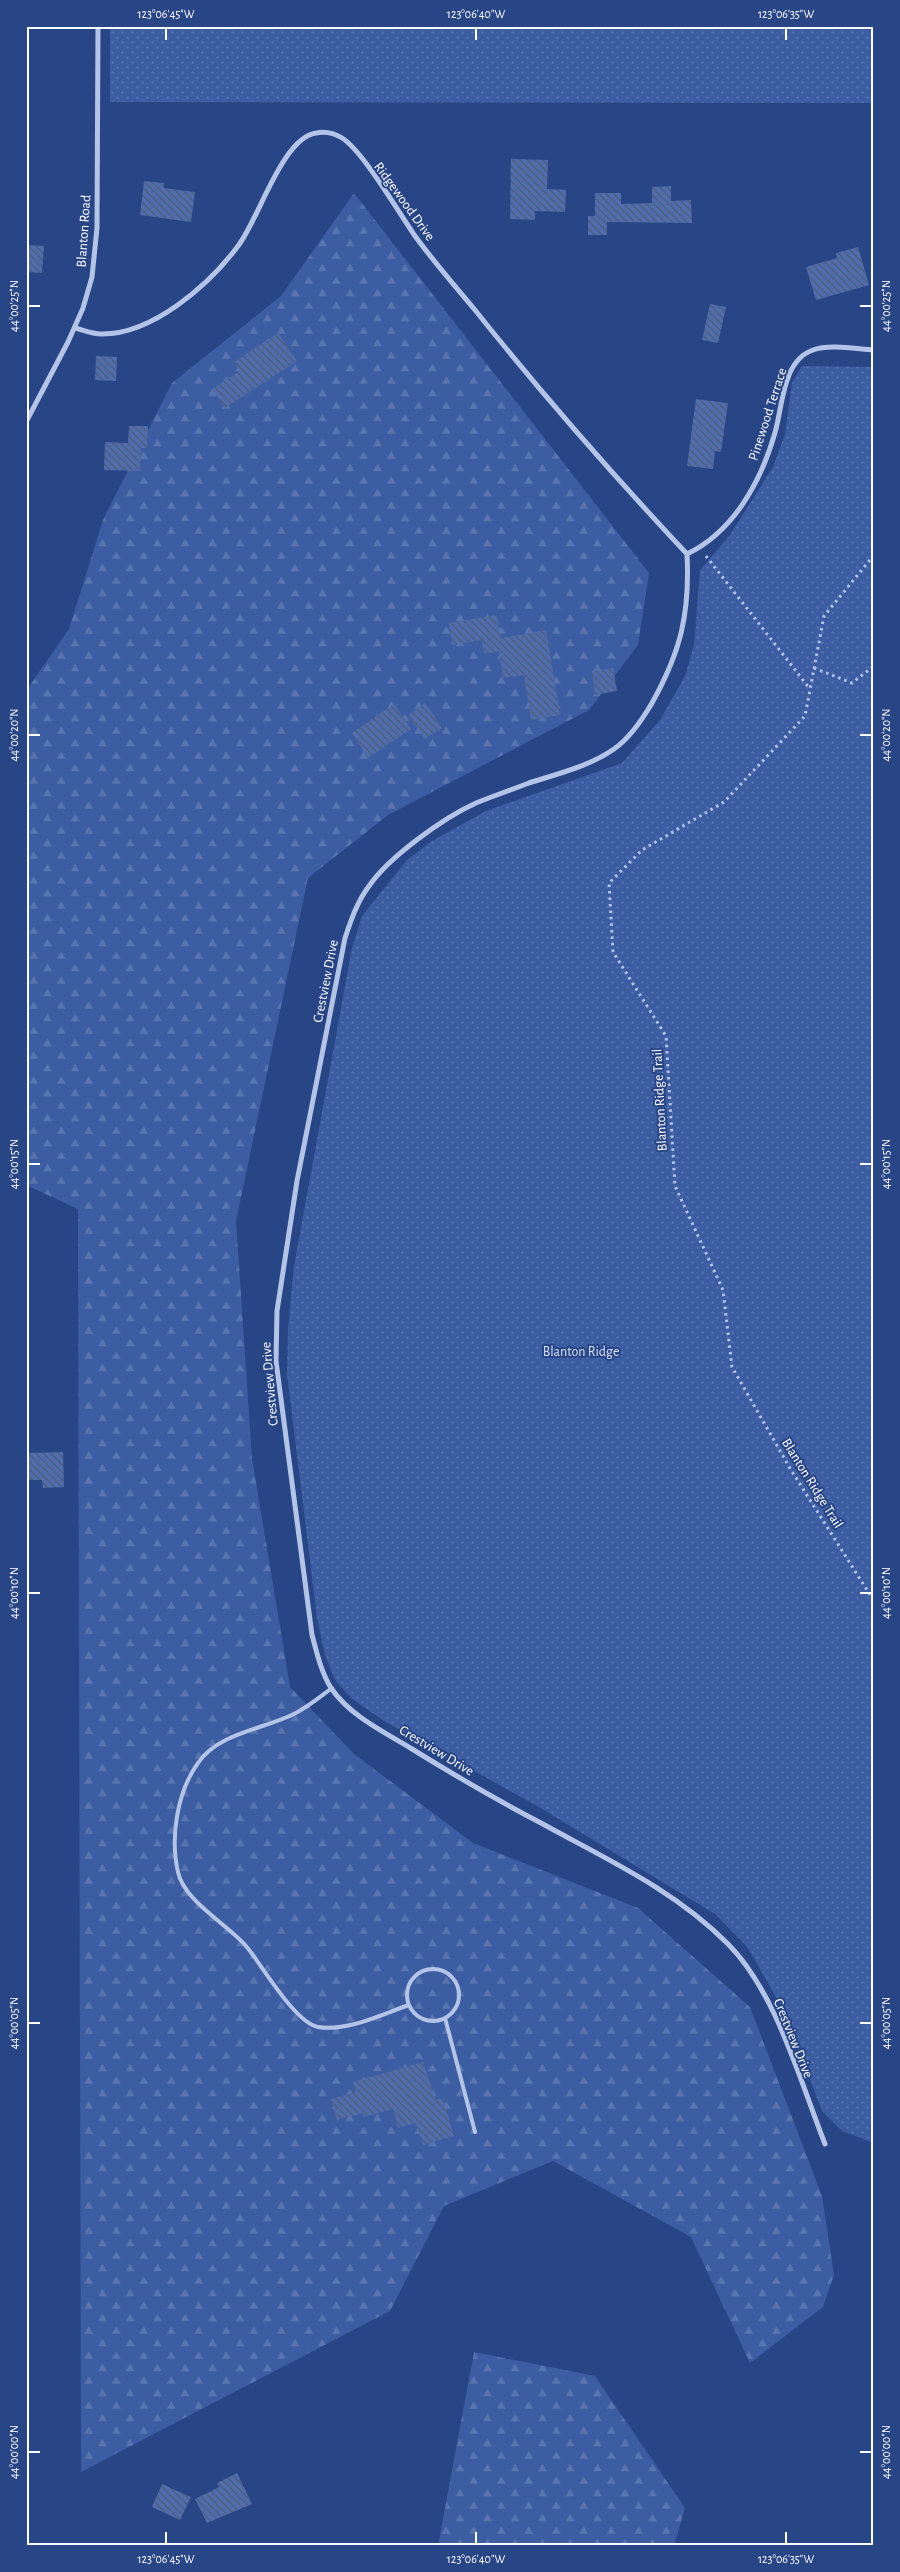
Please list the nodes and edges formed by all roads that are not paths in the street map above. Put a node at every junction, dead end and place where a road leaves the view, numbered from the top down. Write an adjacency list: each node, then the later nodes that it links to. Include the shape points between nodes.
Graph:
1 (98, 26): 2 (street, Blanton Road, via 97,228 92,277)
2 (74, 328): 4 (street, Blanton Road); 5 (street, Ridgewood Drive, via 98,334 130,330 183,302 239,246 296,145 306,135 332,133 343,138 357,153 416,238 518,364)
3 (874, 350): 5 (street, Pinewood Terrace, via 814,349 796,362 790,373 775,435 751,490 735,516 715,537)
4 (26, 422)
5 (687, 554): 6 (street, Crestview Drive, via 687,607 678,650 665,679 632,732 614,750 474,804 425,835 385,867 368,887 354,911 345,938 282,1272 276,1361 312,1635 320,1665)
6 (332, 1688): 7 (lane, via 294,1714 217,1745 198,1763 180,1805 176,1830 178,1873 182,1885 194,1900 239,1938 300,2018 316,2027 334,2028); 10 (street, Crestview Drive, via 353,1712 444,1769 669,1895 728,1944 745,1964 772,2008)
7 (409, 2005): 8 (lane, via 420,2017 428,2020); 8 (lane, via 407,1996 411,1980 424,1970 442,1970 456,1980 459,1989 457,2006)
8 (444, 2018): 9 (lane)
9 (475, 2132)
10 (824, 2144)

